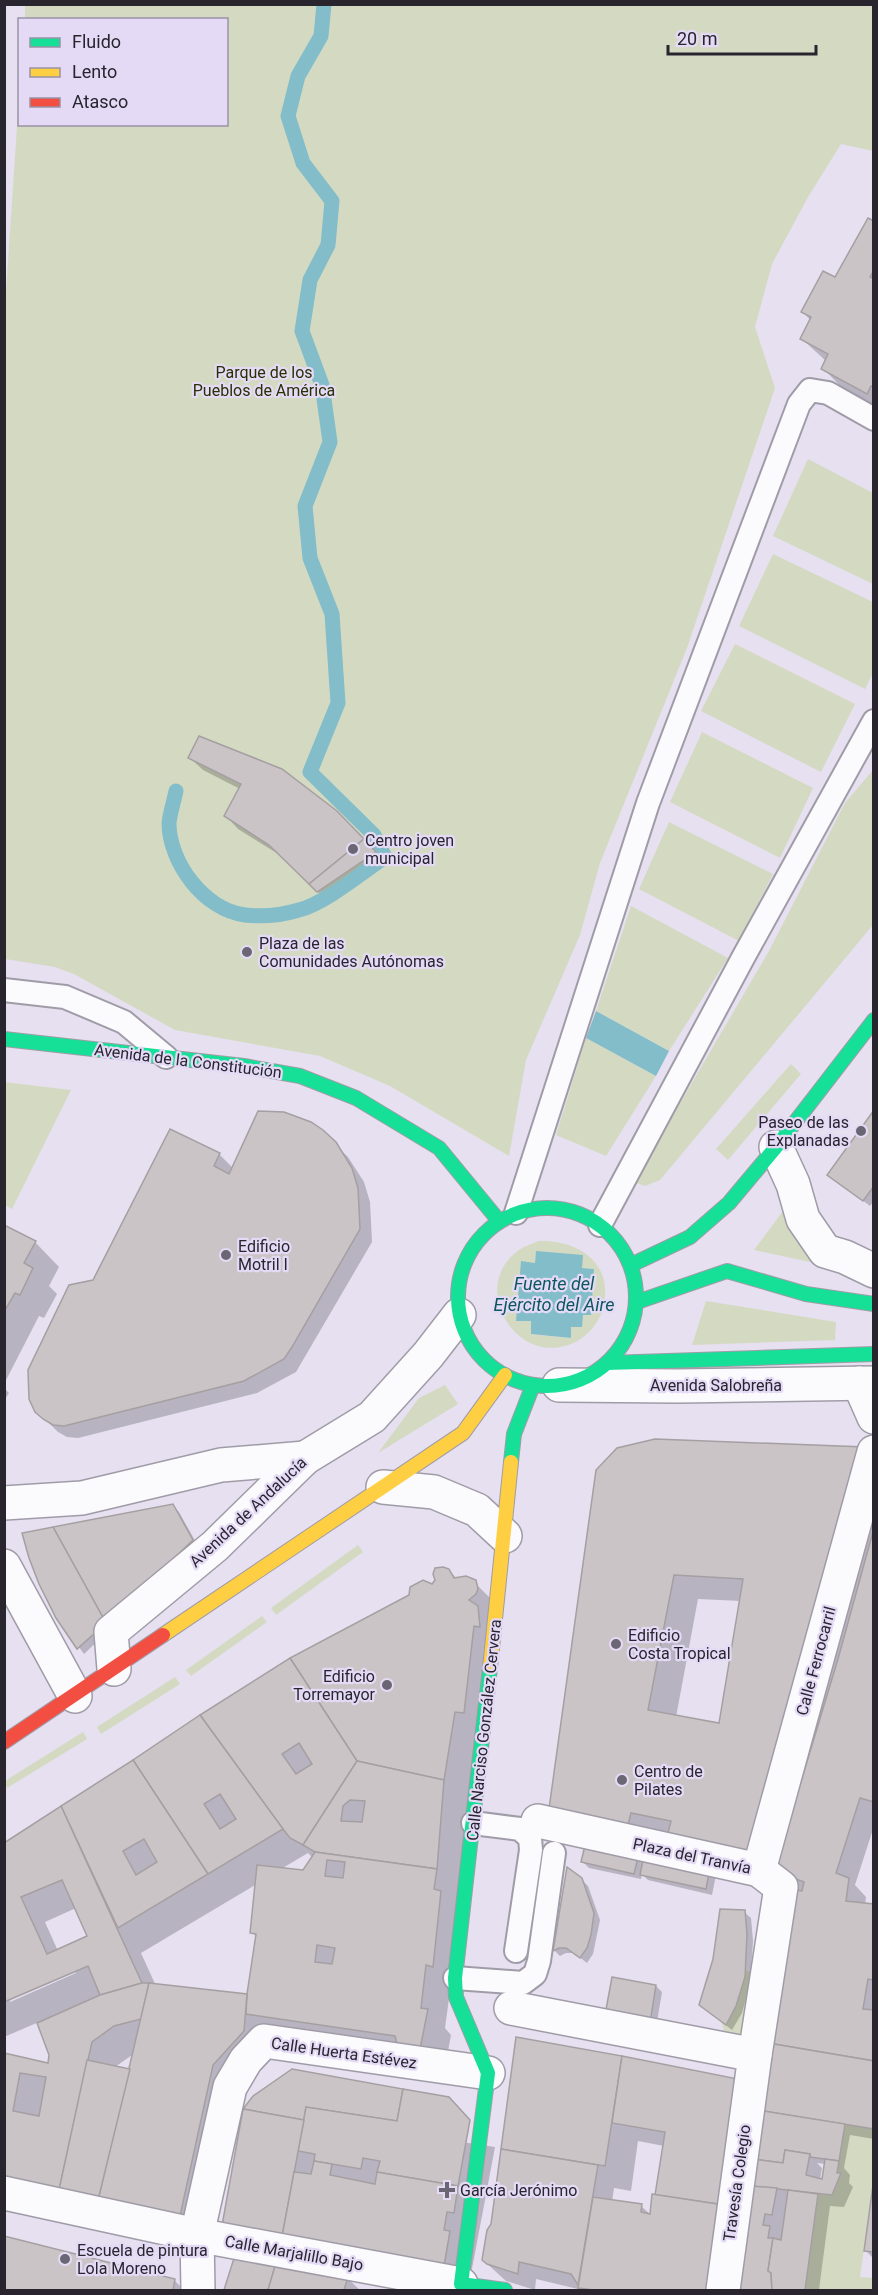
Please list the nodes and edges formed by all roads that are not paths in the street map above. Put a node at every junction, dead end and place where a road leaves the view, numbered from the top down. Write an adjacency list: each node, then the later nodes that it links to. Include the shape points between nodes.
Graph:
1 (873, 418): 8 (lane, via 828,393 810,390 799,404 654,786)
2 (873, 721): 9 (lane)
3 (4, 990): 6 (lane, via 65,997 124,1022)
4 (873, 1020): 7 (main road)
5 (4, 1039): 6 (main road, Avenida de la Constitución)
6 (166, 1057): 8 (main road, Avenida de la Constitución, via 300,1076 356,1098 439,1148)
7 (776, 1147): 10 (main road, via 729,1203 690,1237); 11 (street, via 803,1219 825,1251)
8 (507, 1217): 9 (main road, via 545,1208 573,1212); 14 (main road, via 479,1239 464,1262 458,1288)
9 (600, 1225): 10 (main road, via 618,1243)
10 (631, 1265): 12 (main road)
11 (873, 1271)
12 (637, 1302): 13 (main road, via 727,1271 806,1294); 16 (main road, via 622,1346)
13 (873, 1304)
14 (459, 1315): 17 (main road, via 473,1346); 22 (street, Avenida de Andalucía, via 372,1417)
15 (873, 1354): 16 (main road, Avenida Salobreña)
16 (607, 1363): 19 (main road, via 585,1377)
17 (505, 1375): 19 (main road); 23 (main road, via 463,1433)
18 (866, 1383): 19 (street, Avenida Salobreña); 20 (street)
19 (546, 1385): 25 (main road, Calle Narciso González Cervera, via 514,1434)
20 (873, 1417)
21 (873, 1452): 33 (street, Calle Ferrocarril)
22 (305, 1458): 24 (street, via 221,1465 82,1498); 27 (street, Avenida de Andalucía, via 215,1546 111,1632)
23 (383, 1487): 25 (street, via 434,1492 477,1510); 27 (main road)
24 (4, 1503)
25 (505, 1536): 31 (main road, Calle Narciso González Cervera)
26 (4, 1566): 28 (street)
27 (114, 1669): 28 (main road)
28 (75, 1695): 29 (main road)
29 (4, 1742)
30 (538, 1821): 33 (street, Plaza del Tranvía)
31 (473, 1822): 34 (lane, via 520,1829 530,1838); 35 (main road, Calle Narciso González Cervera)
32 (554, 1853): 35 (lane, via 535,1974 523,1983)
33 (759, 1870): 37 (street, Plaza del Tranvía, via 781,1887)
34 (516, 1952)
35 (455, 1978): 38 (main road, Calle Narciso González Cervera, via 456,1997)
36 (512, 2008): 37 (street)
37 (753, 2065): 45 (street, Travesía Colegio)
38 (488, 2073): 40 (street, Calle Huerta Estévez, via 264,2041 246,2060 230,2087); 42 (main road)
39 (4, 2193): 40 (street, Calle Marjalillo Bajo)
40 (197, 2235): 41 (street, Calle Marjalillo Bajo); 43 (street)
41 (369, 2279): 42 (street, Calle Marjalillo Bajo)
42 (461, 2284): 44 (main road)
43 (198, 2290)
44 (505, 2290)
45 (723, 2290)

